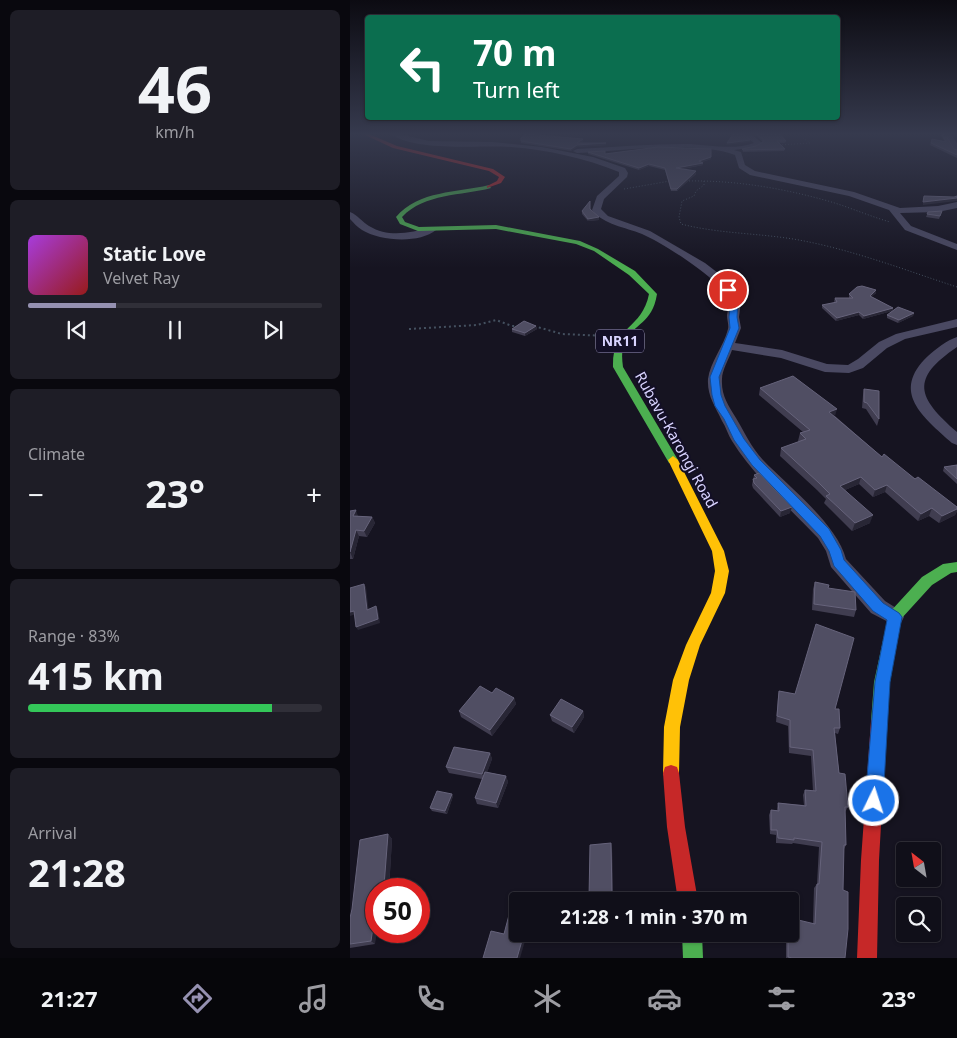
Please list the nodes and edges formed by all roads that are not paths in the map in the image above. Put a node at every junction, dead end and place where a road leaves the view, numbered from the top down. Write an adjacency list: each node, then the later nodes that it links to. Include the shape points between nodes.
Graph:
1 (501, 179): 7 (main road, Rubavu-Karongi Road / NR11, via 488,188 424,201 401,212 402,223)
2 (621, 179): 11 (street, via 606,193 596,210 615,223 654,237 714,274 734,300 735,328)
3 (779, 179): 5 (street, via 850,194)
4 (957, 205): 5 (street)
5 (897, 210): 8 (street, via 893,210 908,228)
6 (350, 214): 7 (street, via 366,229 392,236)
7 (431, 230): 15 (main road, Rubavu-Karongi Road / NR11, via 496,227 566,238 590,246 632,274 654,294 653,307 624,336 614,357 689,489 720,560 722,575 720,590 683,671 671,739 673,816)
8 (957, 247)
9 (957, 324): 11 (street, via 897,338 865,361 851,368 836,370 817,367 791,356)
10 (957, 341): 12 (street, via 923,368 916,379 916,388 930,416)
11 (729, 346): 14 (street, via 715,377 716,395 739,440 824,533 835,550 838,562 850,577 878,607)
12 (957, 440)
13 (957, 567): 14 (main road, via 948,568 927,581)
14 (894, 617): 18 (main road, via 882,682)
15 (686, 892)
16 (693, 942): 17 (main road)
17 (694, 958)
18 (867, 958)

